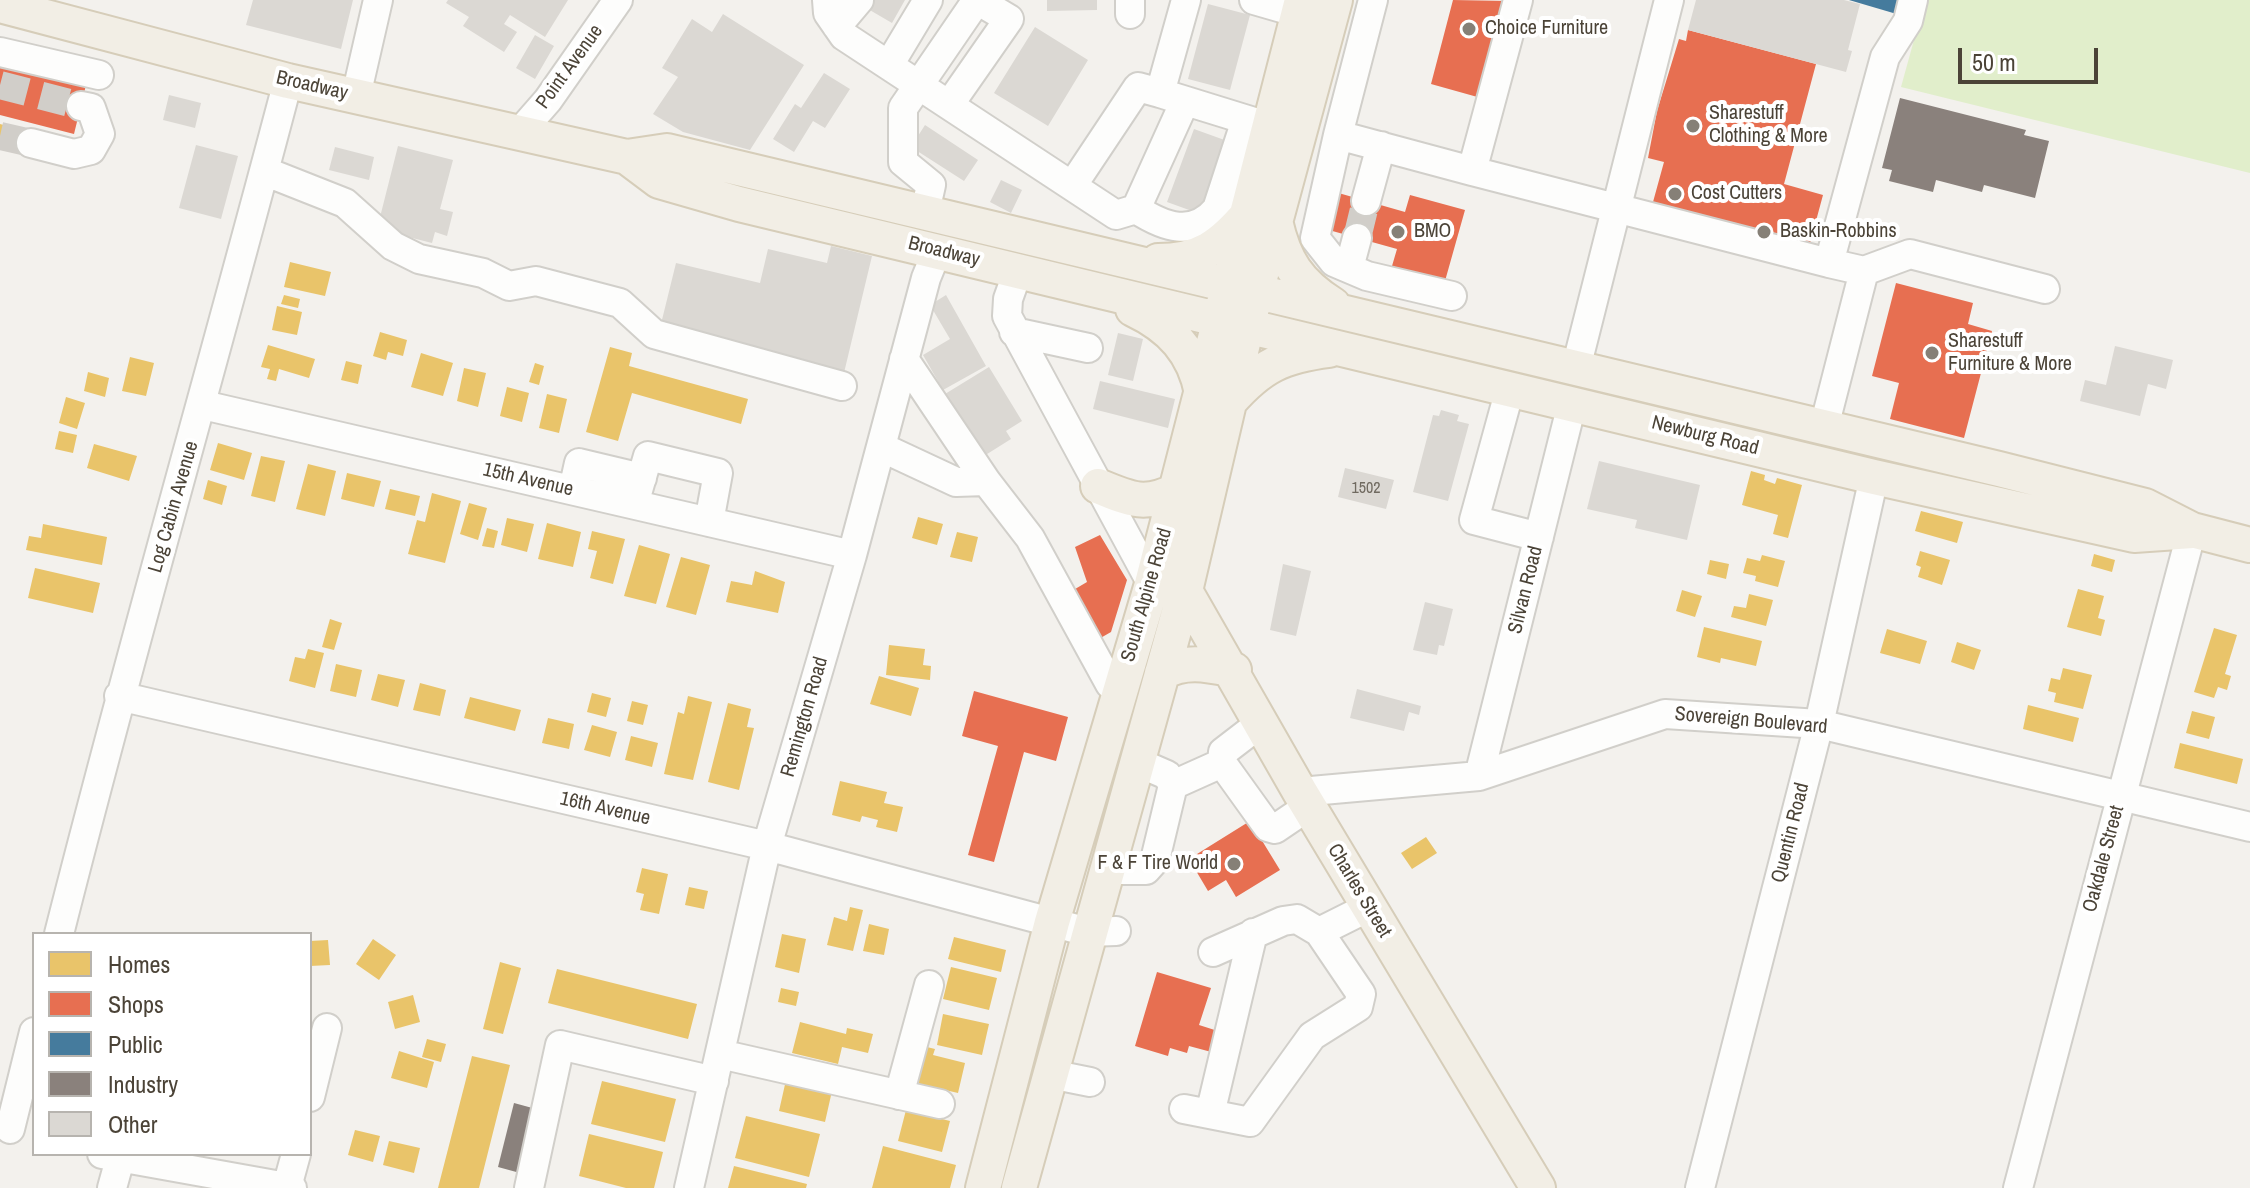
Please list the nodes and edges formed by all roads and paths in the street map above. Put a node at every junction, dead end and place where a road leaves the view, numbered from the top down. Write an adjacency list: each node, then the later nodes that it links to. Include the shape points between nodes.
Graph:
1 (25, 0): 17 (main road)
2 (378, 0): 23 (street)
3 (618, 0): 28 (street, Point Avenue)
4 (928, 0): 19 (street)
5 (977, 0): 22 (street); 25 (street, via 1009,19)
6 (1186, 0): 24 (street)
7 (1254, 0): 15 (street)
8 (1335, 0): 40 (main road, South Alpine Road)
9 (1373, 0): 29 (street)
10 (1518, 0): 34 (street)
11 (1669, 0): 37 (street)
12 (1913, 0): 44 (street, via 1908,21 1885,57)
13 (861, 1): 16 (street)
14 (0, 5): 17 (main road, Broadway)
15 (1300, 6): 27 (main road, South Alpine Road)
16 (832, 13): 19 (street, via 844,36)
17 (73, 25): 21 (main road, Broadway)
18 (0, 52): 20 (street)
19 (889, 65): 22 (street)
20 (99, 75)
21 (288, 81): 23 (main road, Broadway); 33 (street, Log Cabin Avenue)
22 (917, 84): 25 (street); 39 (street, via 903,108 901,140 903,162 931,185)
23 (356, 96): 28 (main road, Broadway)
24 (1172, 97): 27 (street); 35 (street, via 1138,87); 38 (street)
25 (949, 105): 35 (street)
26 (86, 107): 30 (street, via 100,134 91,150 74,154)
27 (1258, 123): 38 (street, via 1207,221 1190,228 1171,227); 40 (main road, South Alpine Road)
28 (520, 132): 32 (main road, Broadway)
29 (1338, 135): 31 (street); 45 (street, via 1315,238 1334,262)
30 (31, 143)
31 (1381, 146): 34 (street); 36 (street)
32 (627, 157): 39 (main road, Broadway, via 667,151); 42 (main road, Broadway, via 659,181)
33 (264, 171): 59 (street, via 345,203 393,246 419,259 483,273 509,286 536,281 620,303 654,334); 63 (street, Log Cabin Avenue)
34 (1472, 171): 37 (street)
35 (1072, 186): 38 (street, via 1116,215)
36 (1366, 201)
37 (1614, 208): 44 (street); 58 (street)
38 (1136, 209)
39 (925, 212): 43 (main road, Broadway)
40 (1262, 217): 43 (main road, via 1203,256); 49 (main road, South Alpine Road); 52 (main road, via 1307,289)
41 (1357, 238): 45 (street)
42 (937, 251): 46 (main road, Broadway); 57 (street, Remington Road)
43 (1135, 263): 49 (main road, Broadway)
44 (1829, 263): 47 (street)
45 (1349, 268): 51 (street)
46 (1018, 271): 48 (main road, Broadway); 54 (street, via 1008,299 1007,316)
47 (1864, 271): 50 (street, via 1910,254); 64 (street)
48 (1085, 287): 53 (main road, Broadway); 61 (main road, via 1166,328 1184,346)
49 (1243, 289): 52 (main road, Newburg Road); 53 (main road, South Alpine Road)
50 (2045, 289)
51 (1452, 296)
52 (1347, 314): 58 (main road, Newburg Road)
53 (1234, 323): 56 (main road, Newburg Road); 61 (main road, South Alpine Road)
54 (1014, 332): 55 (street); 69 (street)
55 (1088, 348)
56 (1340, 348): 60 (main road, Newburg Road); 61 (main road, via 1277,361)
57 (904, 359): 65 (street, Remington Road); 68 (street)
58 (1576, 368): 64 (main road, Newburg Road)
59 (842, 386)
60 (1510, 389): 62 (main road, Newburg Road); 74 (street, via 1474,520)
61 (1216, 398): 70 (main road, South Alpine Road); 78 (main road, South Alpine Road)
62 (1572, 404): 66 (main road, Newburg Road); 74 (street, Silvan Road)
63 (203, 405): 71 (street, 15th Avenue, via 573,490); 82 (street, Log Cabin Avenue)
64 (1824, 427): 66 (main road); 73 (main road, Newburg Road, via 2145,506)
65 (881, 447): 68 (street, via 956,482); 76 (street, Remington Road)
66 (1815, 462): 67 (main road, Newburg Road)
67 (1874, 477): 73 (main road, Newburg Road, via 2134,535); 84 (street, Quentin Road)
68 (986, 481): 81 (street, via 1030,538)
69 (1098, 486): 70 (main road, via 1143,501); 77 (street)
70 (1177, 490): 77 (main road, South Alpine Road)
71 (638, 491): 72 (street, 15th Avenue); 72 (street, via 648,456 718,473)
72 (709, 522): 76 (street, 15th Avenue)
73 (2192, 530): 75 (main road, Newburg Road); 89 (street, Oakdale Street)
74 (1539, 537): 87 (street, Silvan Road)
75 (2250, 545)
76 (852, 555): 92 (street, Remington Road)
77 (1152, 584): 95 (main road, South Alpine Road)
78 (1185, 591): 79 (main road, Charles Street); 80 (main road, South Alpine Road)
79 (1234, 670): 80 (main road, via 1188,664); 83 (main road, Charles Street)
80 (1162, 673): 85 (main road, South Alpine Road)
81 (1110, 684)
82 (119, 696): 92 (street, 16th Avenue); 96 (street, Log Cabin Avenue)
83 (1262, 722): 86 (street, via 1223,752); 90 (main road, Charles Street)
84 (1819, 724): 87 (street, Sovereign Boulevard, via 1665,714); 89 (street, Sovereign Boulevard); 121 (street, Quentin Road)
85 (1137, 762): 88 (street, via 1167,775); 93 (main road, South Alpine Road)
86 (1222, 763): 88 (street); 90 (street, via 1268,827 1275,829)
87 (1479, 776): 90 (street, Sovereign Boulevard)
88 (1173, 785): 93 (street, via 1155,860 1146,870)
89 (2121, 796): 91 (street, Sovereign Boulevard); 122 (street, Oakdale Street)
90 (1304, 799): 94 (main road, Charles Street)
91 (2250, 827)
92 (767, 846): 95 (street, 16th Avenue); 104 (street, Remington Road)
93 (1107, 870): 97 (main road, South Alpine Road)
94 (1369, 907): 98 (street); 120 (main road, Charles Street)
95 (1052, 922): 97 (street, 16th Avenue); 118 (main road, South Alpine Road)
96 (60, 932)
97 (1102, 932): 105 (main road, South Alpine Road)
98 (1319, 932): 99 (street, via 1297,919); 99 (street, via 1361,994 1358,1007 1312,1036 1250,1122 1197,1112)
99 (1253, 933): 100 (street)
100 (1213, 952)
101 (929, 985): 109 (street)
102 (327, 1028): 108 (street)
103 (32, 1042): 111 (street)
104 (720, 1054): 106 (street, Remington Road); 109 (street)
105 (1050, 1074): 107 (street); 119 (main road, South Alpine Road)
106 (714, 1081): 116 (street, via 560,1045); 117 (street, Remington Road)
107 (1090, 1082)
108 (312, 1089)
109 (899, 1095): 110 (street)
110 (940, 1104)
111 (15, 1131)
112 (111, 1156): 114 (street); 115 (street)
113 (296, 1156): 115 (street)
114 (112, 1188)
115 (289, 1188)
116 (529, 1188)
117 (689, 1188)
118 (983, 1188)
119 (1019, 1188)
120 (1538, 1188)
121 (1700, 1188)
122 (2018, 1188)

